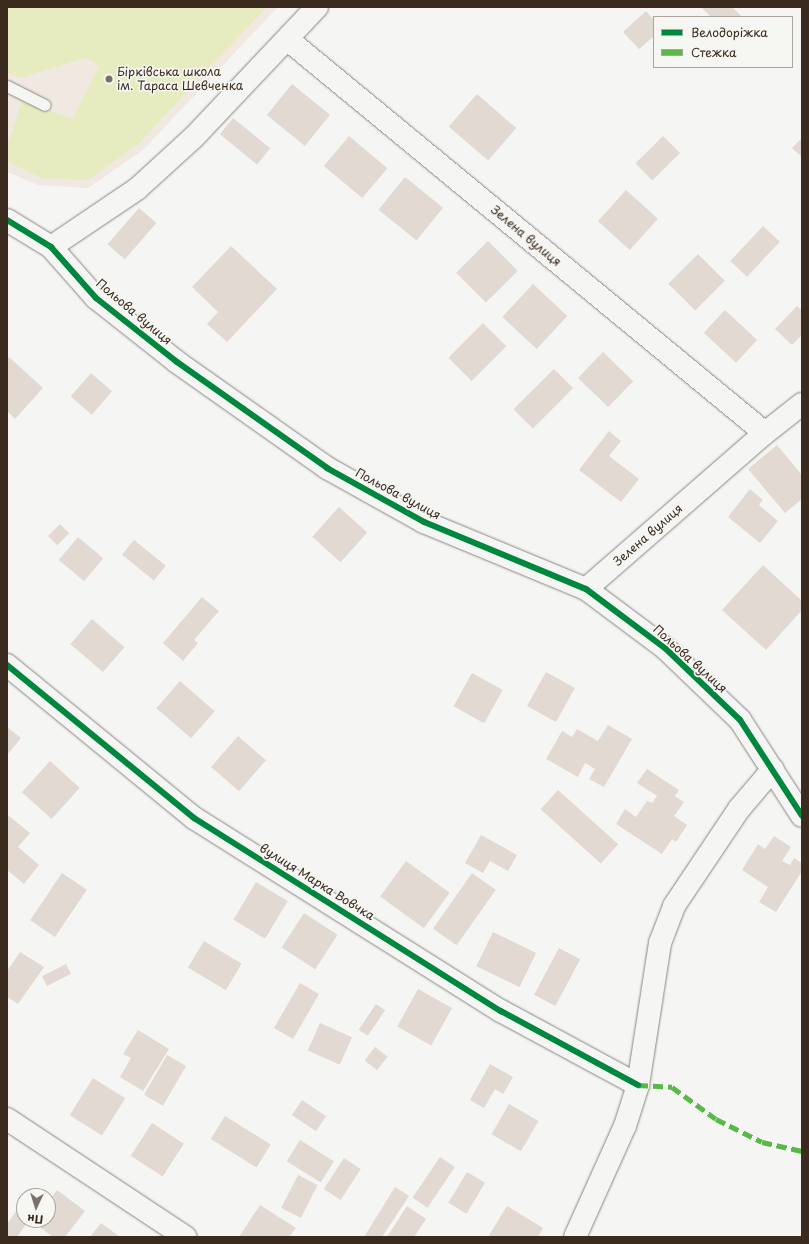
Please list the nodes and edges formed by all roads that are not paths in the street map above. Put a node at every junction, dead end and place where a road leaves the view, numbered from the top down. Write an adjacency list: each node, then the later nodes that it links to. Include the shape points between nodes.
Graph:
1 (317, 7): 2 (street)
2 (287, 39): 6 (street, via 194,137 137,189); 8 (street, Зелена вулиця)
3 (7, 86): 4 (lane)
4 (45, 104)
5 (7, 220): 6 (street, Польова вулиця)
6 (51, 247): 9 (street, Польова вулиця, via 96,298 177,362 326,468 424,522)
7 (802, 404): 8 (street, Зелена вулиця)
8 (765, 433): 9 (street, Зелена вулиця)
9 (586, 589): 11 (street, Польова вулиця, via 665,648 740,720)
10 (7, 665): 13 (street, вулиця Марка Вовчка, via 194,818 501,1011)
11 (773, 769): 12 (street, Польова вулиця); 13 (street, via 738,809 674,906 660,943)
12 (802, 816)
13 (638, 1085): 16 (street, via 625,1126)
14 (7, 1119): 15 (street)
15 (185, 1237)
16 (575, 1237)

